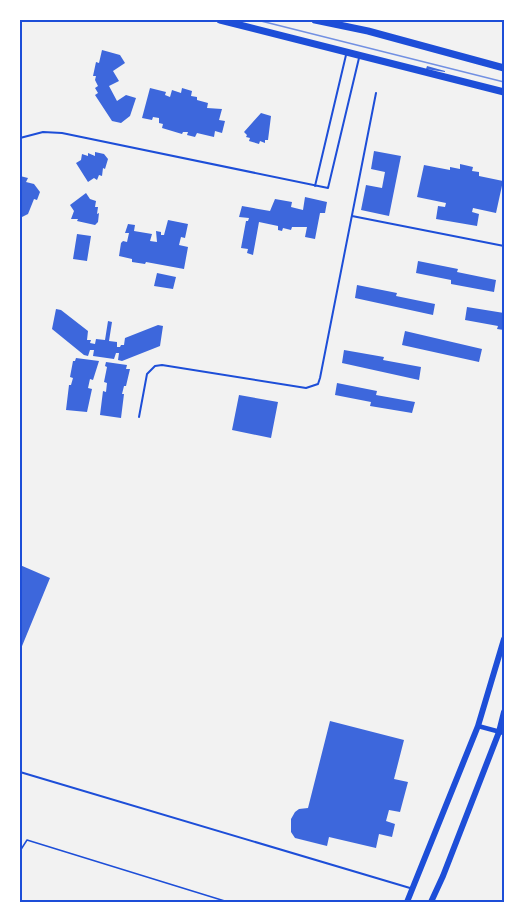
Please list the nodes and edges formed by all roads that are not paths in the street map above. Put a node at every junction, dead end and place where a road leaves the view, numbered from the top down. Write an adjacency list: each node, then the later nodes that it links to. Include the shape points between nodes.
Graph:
1 (220, 20): 3 (main road)
2 (315, 20): 5 (main road)
3 (346, 52): 4 (main road); 9 (lane)
4 (359, 56): 6 (main road); 9 (lane, via 328,188)
5 (504, 68)
6 (504, 92)
7 (376, 93): 10 (lane)
8 (20, 138): 9 (lane, via 43,132 62,133)
9 (315, 186)
10 (352, 216): 11 (lane); 12 (lane, via 318,384 306,388 155,366 147,374)
11 (504, 246)
12 (139, 417)
13 (504, 639): 15 (main road)
14 (504, 712): 16 (main road)
15 (478, 726): 16 (street); 18 (main road)
16 (502, 733): 20 (main road)
17 (20, 772): 18 (lane)
18 (413, 889): 19 (main road)
19 (407, 903)
20 (431, 903)

